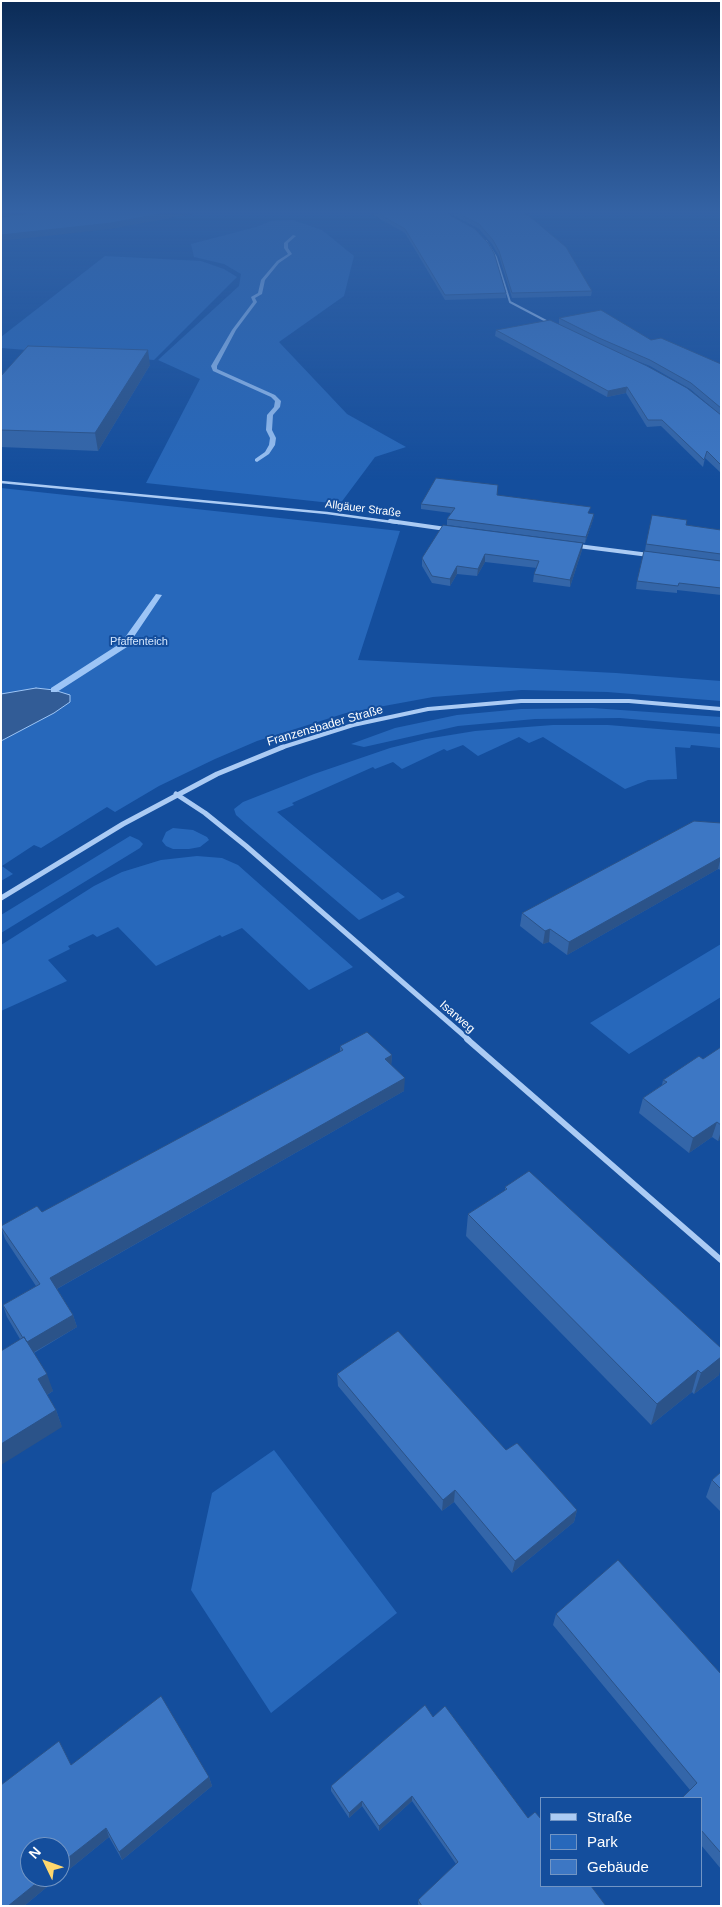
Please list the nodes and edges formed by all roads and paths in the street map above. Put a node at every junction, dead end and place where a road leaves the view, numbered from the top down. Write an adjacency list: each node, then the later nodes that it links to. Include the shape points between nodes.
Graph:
1 (512, 303): 2 (street)
2 (550, 323)
3 (1, 482): 4 (street, Allgäuer Straße)
4 (455, 530)
5 (573, 545): 6 (street)
6 (652, 555)
7 (721, 709): 8 (street, Franzensbader Straße, via 574,700 428,709 353,725 285,746)
8 (176, 794): 9 (street, Franzensbader Straße); 10 (street, Isarweg, via 246,846)
9 (1, 898)
10 (721, 1260)

